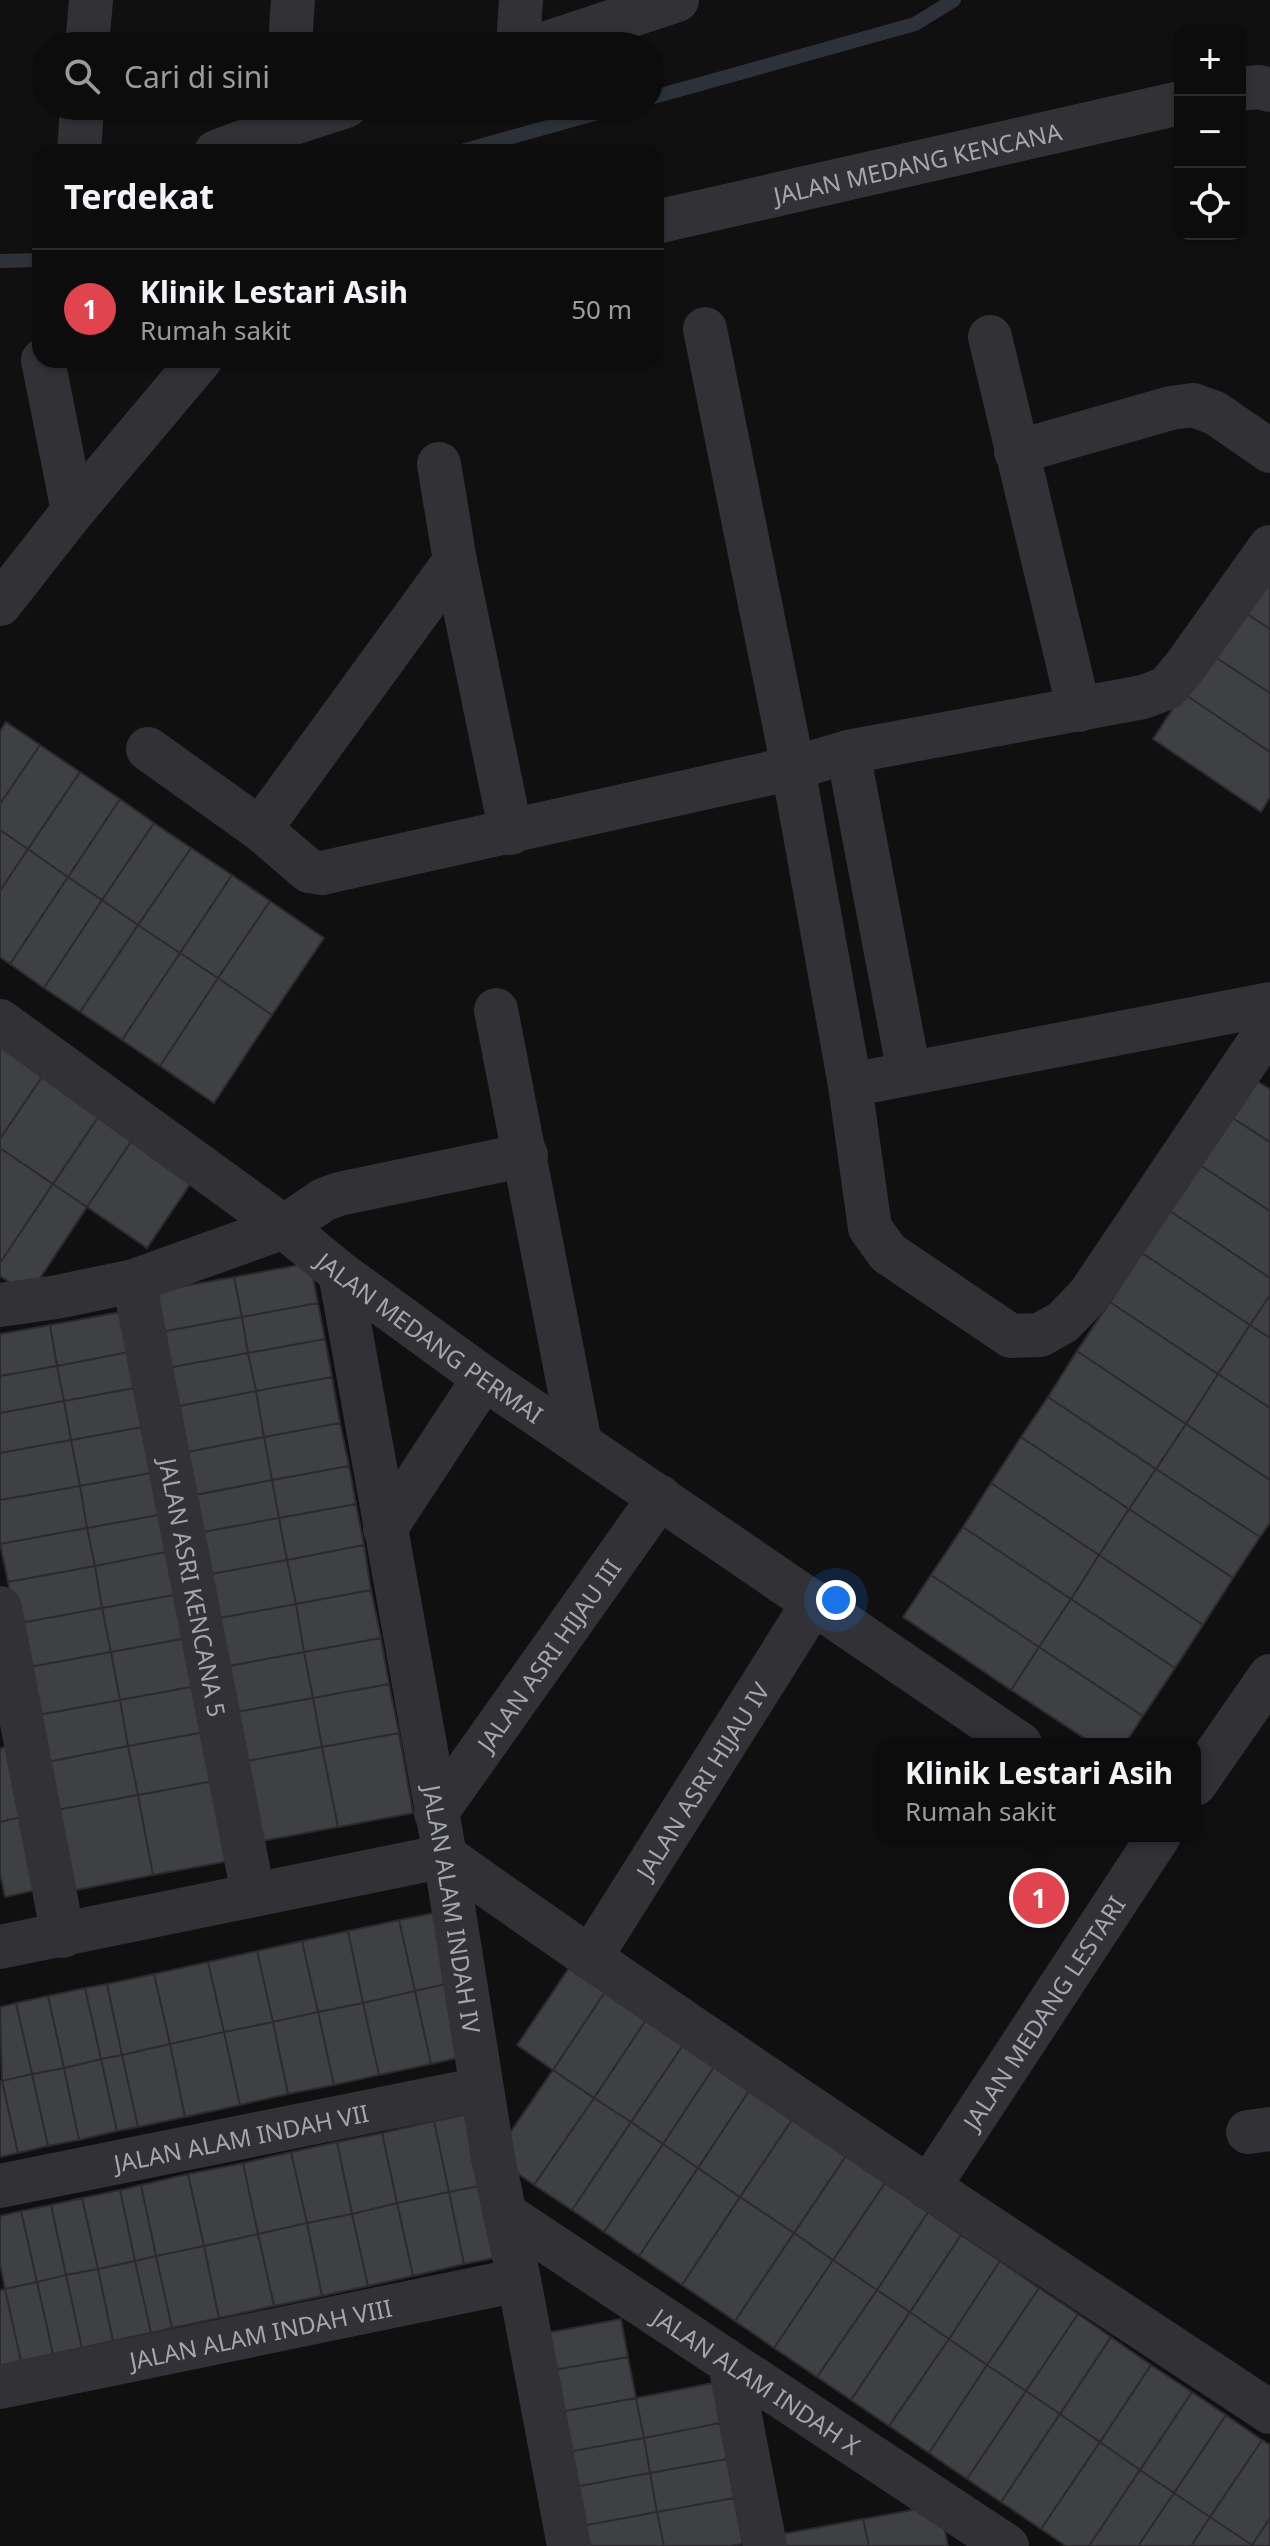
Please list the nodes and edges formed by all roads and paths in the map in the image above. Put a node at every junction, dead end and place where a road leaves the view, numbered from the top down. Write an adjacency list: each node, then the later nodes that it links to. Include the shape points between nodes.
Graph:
1 (91, 0): 5 (street)
2 (293, 0): 6 (street)
3 (521, 0): 7 (street)
4 (677, 0): 8 (street)
5 (88, 32)
6 (291, 32)
7 (519, 32)
8 (580, 32)
9 (1246, 88): 10 (street)
10 (1270, 90)
11 (1174, 104): 16 (street, JALAN MEDANG KENCANA)
12 (81, 120): 14 (street)
13 (276, 120): 15 (street)
14 (80, 144)
15 (231, 144)
16 (664, 220)
17 (705, 329): 31 (street)
18 (990, 337): 22 (street)
19 (45, 368): 24 (street)
20 (193, 368): 24 (street)
21 (1270, 451): 22 (street, via 1215,413 1193,405)
22 (1016, 452): 28 (street)
23 (439, 464): 26 (street)
24 (73, 511): 27 (street)
25 (1270, 547): 28 (street, via 1167,688)
26 (455, 561): 32 (street); 33 (street)
27 (0, 604)
28 (1079, 710): 30 (street)
29 (148, 749): 32 (street)
30 (848, 752): 31 (street); 38 (street)
31 (793, 768): 33 (street); 39 (street)
32 (260, 829): 33 (street, via 309,871 322,873)
33 (511, 833)
34 (1270, 1004): 38 (street)
35 (496, 1010): 40 (street, JALAN MEDANG PERMAI)
36 (0, 1021): 41 (street, JALAN MEDANG PERMAI)
37 (1270, 1026): 39 (street, via 1089,1295 1063,1322 1040,1335 1011,1336 888,1253 870,1228)
38 (909, 1073): 39 (street)
39 (850, 1085)
40 (526, 1155): 41 (street, via 339,1194); 46 (street, JALAN MEDANG PERMAI)
41 (284, 1227): 42 (street, JALAN MEDANG PERMAI); 43 (street)
42 (340, 1273): 45 (street, JALAN MEDANG PERMAI); 48 (street, JALAN ALAM INDAH IV)
43 (134, 1281): 44 (street); 58 (street, JALAN ASRI KENCANA 5)
44 (0, 1305)
45 (484, 1378): 46 (street, JALAN MEDANG PERMAI); 48 (street)
46 (580, 1443): 47 (street, JALAN MEDANG PERMAI)
47 (660, 1497): 49 (street, JALAN MEDANG PERMAI); 55 (street, JALAN ASRI HIJAU III)
48 (385, 1529): 55 (street, JALAN ALAM INDAH IV)
49 (814, 1602): 53 (street, JALAN MEDANG PERMAI); 61 (street, JALAN ASRI HIJAU IV)
50 (0, 1608): 52 (street)
51 (1270, 1676): 54 (street)
52 (12, 1735): 59 (street)
53 (1011, 1738)
54 (1201, 1775)
55 (436, 1813): 57 (street, JALAN ALAM INDAH IV)
56 (1153, 1842): 64 (street, JALAN MEDANG LESTARI)
57 (445, 1856): 58 (street); 61 (street); 62 (street, JALAN ALAM INDAH IV)
58 (253, 1894): 59 (street)
59 (60, 1920): 60 (street)
60 (0, 1947)
61 (590, 1958): 64 (street)
62 (480, 2089): 63 (street, JALAN ALAM INDAH VII); 65 (street, JALAN ALAM INDAH IV)
63 (0, 2186)
64 (928, 2188): 69 (street)
65 (505, 2214): 66 (street, JALAN ALAM INDAH IV); 67 (street, JALAN ALAM INDAH X)
66 (519, 2280): 68 (street, JALAN ALAM INDAH VIII); 71 (street, JALAN ALAM INDAH IV)
67 (730, 2364): 70 (street, JALAN ALAM INDAH X); 72 (street)
68 (0, 2387)
69 (1270, 2412)
70 (972, 2534): 73 (street, JALAN ALAM INDAH X)
71 (569, 2546)
72 (765, 2546)
73 (1007, 2546)

